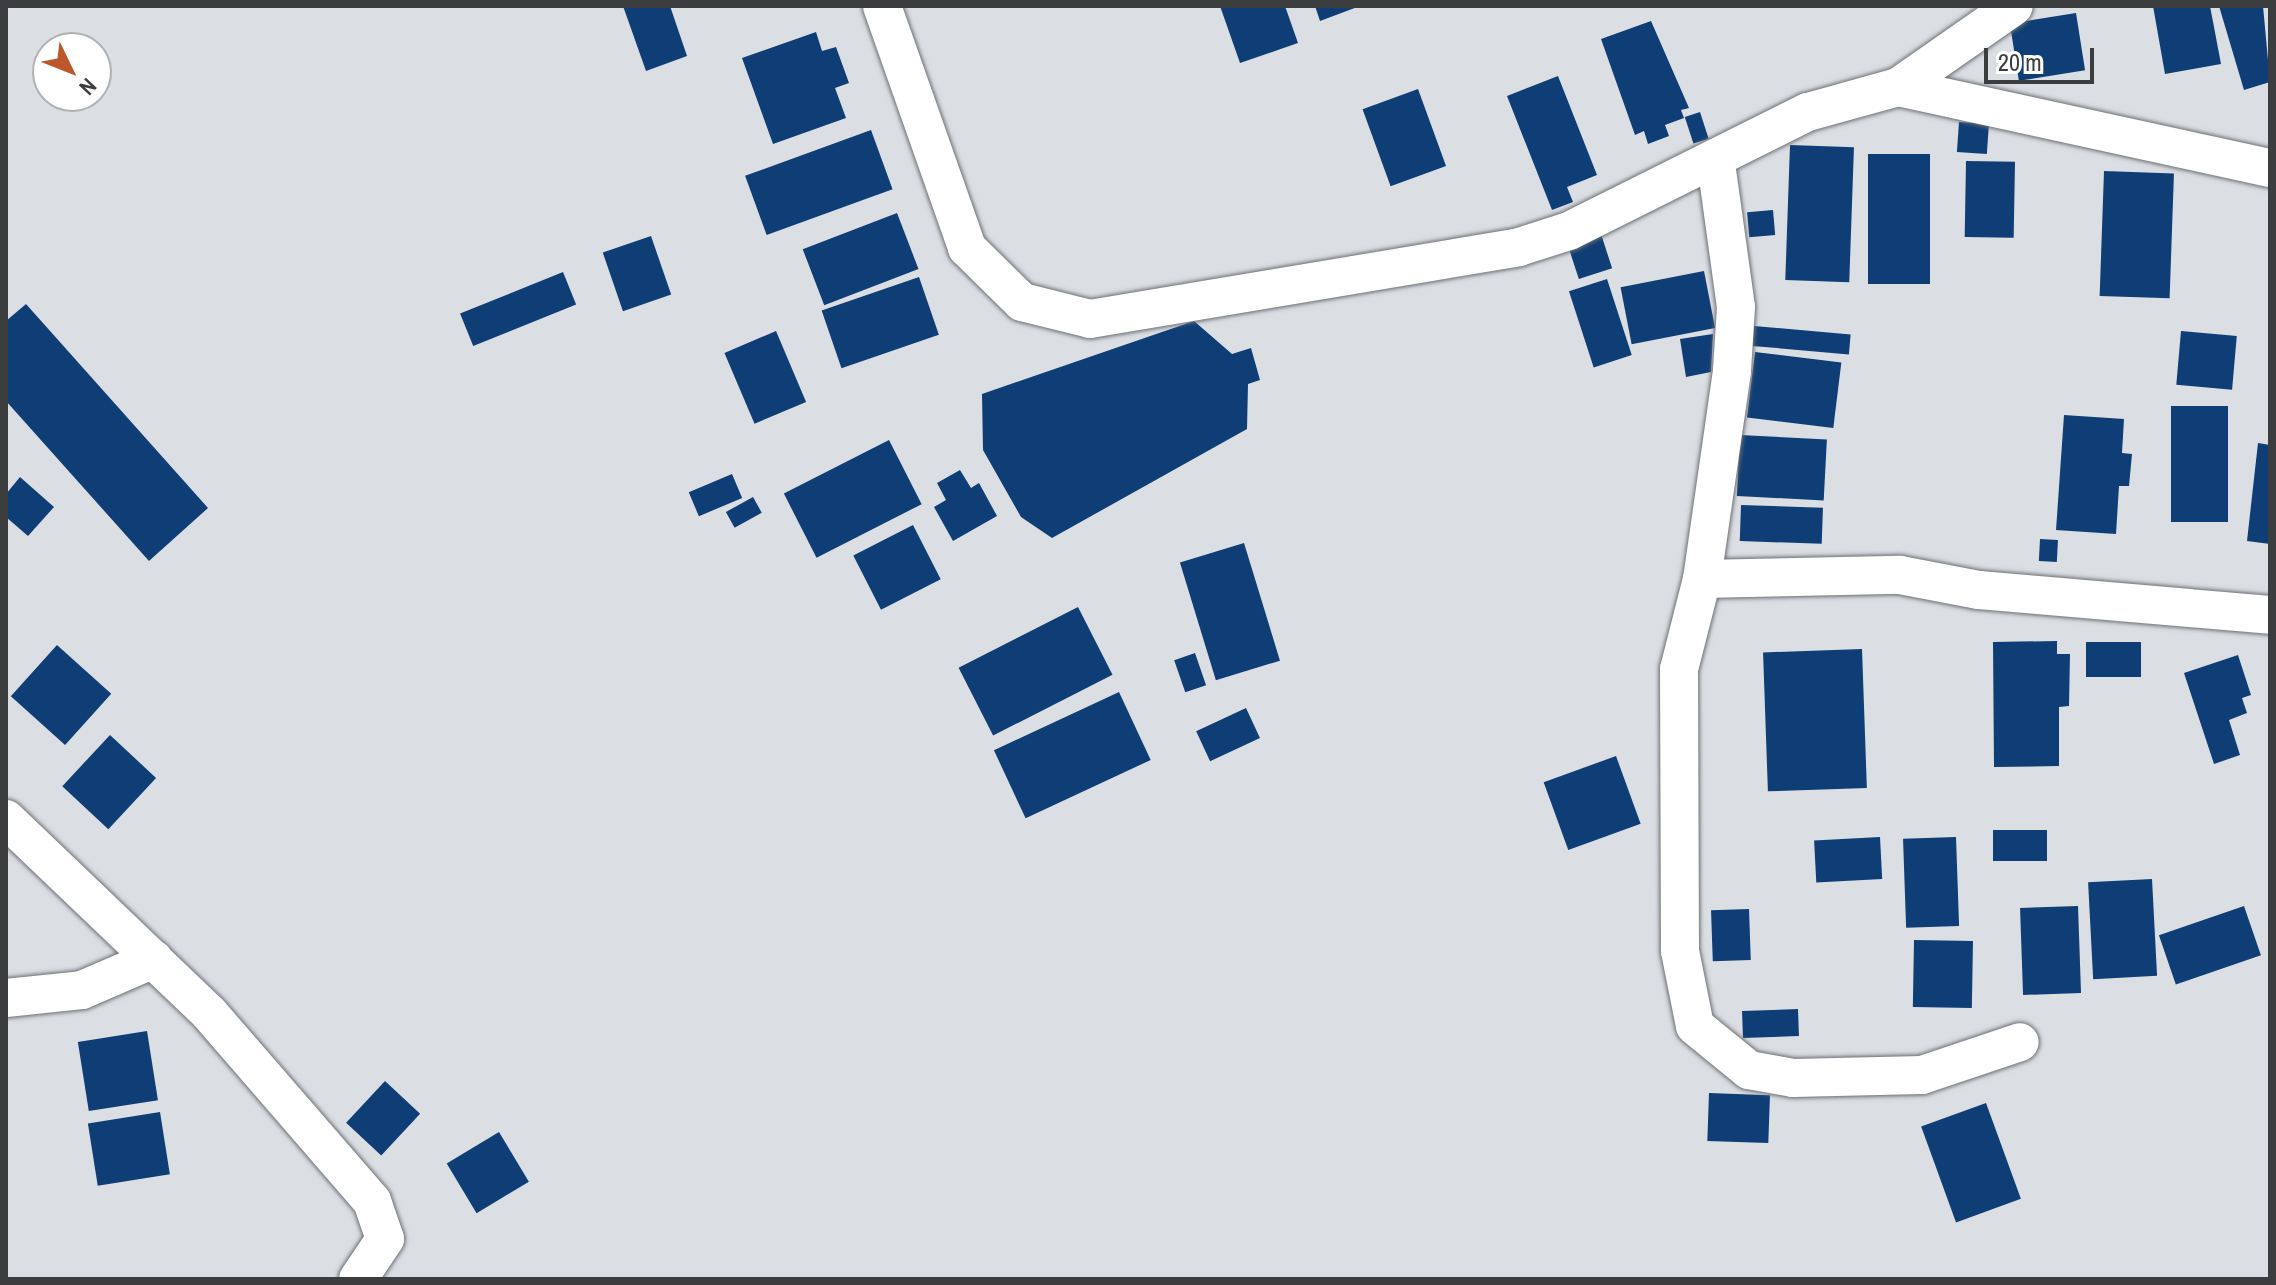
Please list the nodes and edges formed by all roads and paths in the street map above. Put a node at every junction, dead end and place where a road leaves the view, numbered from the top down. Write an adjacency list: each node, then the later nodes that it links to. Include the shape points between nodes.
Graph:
1 (882, 6): 4 (street, via 967,248 1022,302 1090,319 1519,247)
2 (2014, 6): 3 (street)
3 (1898, 87): 4 (street, via 1808,112); 5 (street)
4 (1716, 163): 6 (street, via 1736,307)
5 (2270, 168)
6 (1702, 579): 7 (street, via 1900,575 1979,590); 11 (street, via 1679,669 1680,951 1695,1026 1749,1070 1793,1078 1922,1075)
7 (2270, 615)
8 (6, 819): 9 (street)
9 (154, 959): 10 (street, via 82,990); 12 (street, via 234,1039 293,1117 372,1201 385,1239)
10 (6, 998)
11 (2020, 1042)
12 (358, 1279)

